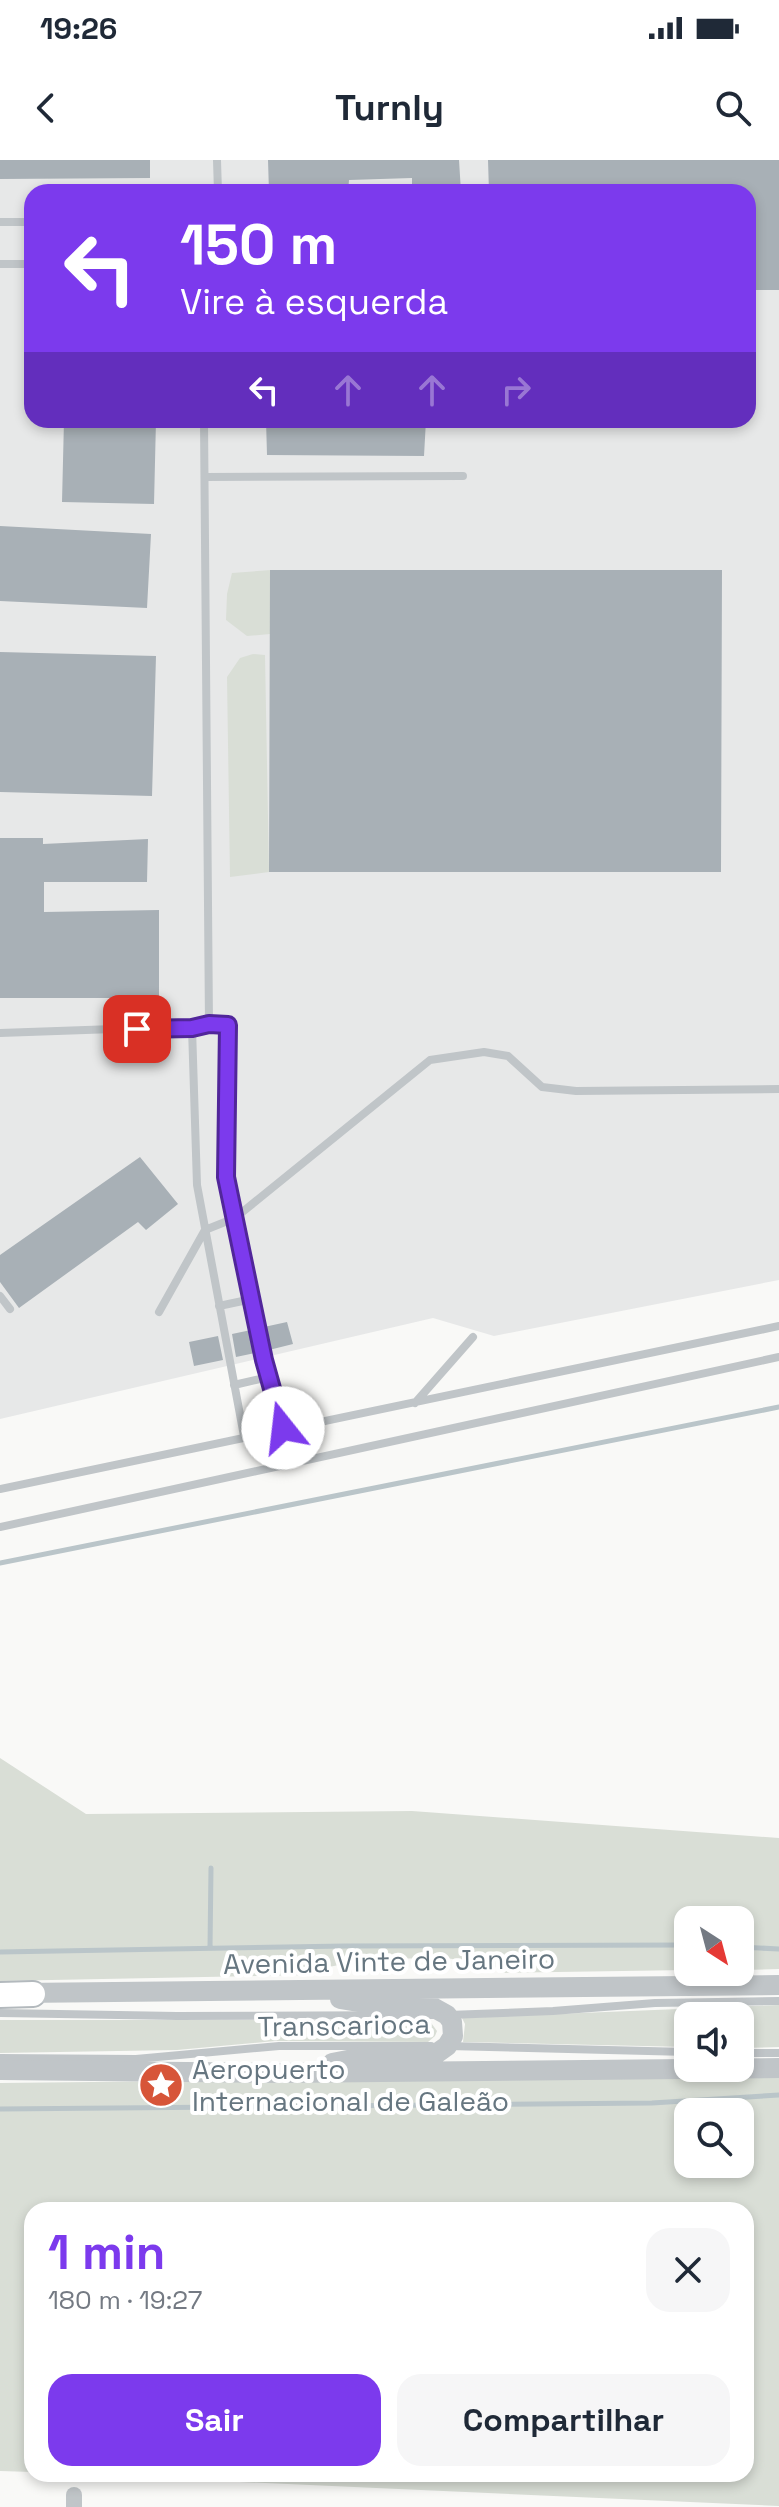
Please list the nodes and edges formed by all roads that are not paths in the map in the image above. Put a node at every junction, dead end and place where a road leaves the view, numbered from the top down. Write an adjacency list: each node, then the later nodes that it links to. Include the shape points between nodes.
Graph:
1 (217, 160): 2 (lane)
2 (218, 184)
3 (0, 222): 4 (lane)
4 (24, 222)
5 (0, 264): 6 (lane)
6 (24, 264)
7 (204, 428): 9 (lane)
8 (463, 476): 9 (lane)
9 (205, 477): 10 (lane)
10 (209, 1024): 11 (lane); 14 (lane, via 228,1025 226,1177)
11 (192, 1028): 12 (lane); 15 (lane, via 197,1185)
12 (0, 1033)
13 (779, 1089): 14 (lane, via 576,1091 542,1087 508,1056 484,1052 430,1060)
14 (235, 1218): 15 (lane); 17 (lane)
15 (205, 1230): 18 (lane); 20 (lane)
16 (0, 1296): 19 (lane)
17 (252, 1299): 18 (lane); 24 (lane)
18 (219, 1306): 25 (lane)
19 (10, 1309)
20 (159, 1312)
21 (779, 1326): 26 (lane)
22 (473, 1337): 26 (lane)
23 (779, 1357): 30 (lane)
24 (269, 1377): 25 (lane); 27 (lane)
25 (234, 1385): 28 (lane)
26 (415, 1403): 27 (lane)
27 (283, 1428): 28 (lane)
28 (244, 1436): 29 (lane)
29 (0, 1489)
30 (0, 1527)
31 (779, 1985): 32 (street, Avenida Vinte de Janeiro)
32 (280, 1990): 34 (street, Avenida Vinte de Janeiro); 37 (street, via 370,2004 429,2005)
33 (0, 1994): 34 (main road)
34 (33, 1994)
35 (779, 2001): 37 (lane, Transcarioca)
36 (0, 2013): 37 (lane, Transcarioca)
37 (447, 2015): 38 (street, via 454,2029)
38 (447, 2046): 39 (lane, Transcarioca); 42 (lane, Transcarioca, via 279,2046 136,2059); 45 (street, via 433,2056 363,2057)
39 (674, 2052)
40 (754, 2053): 41 (lane)
41 (779, 2053)
42 (0, 2058)
43 (779, 2068): 45 (street)
44 (0, 2070): 45 (street)
45 (281, 2073)

